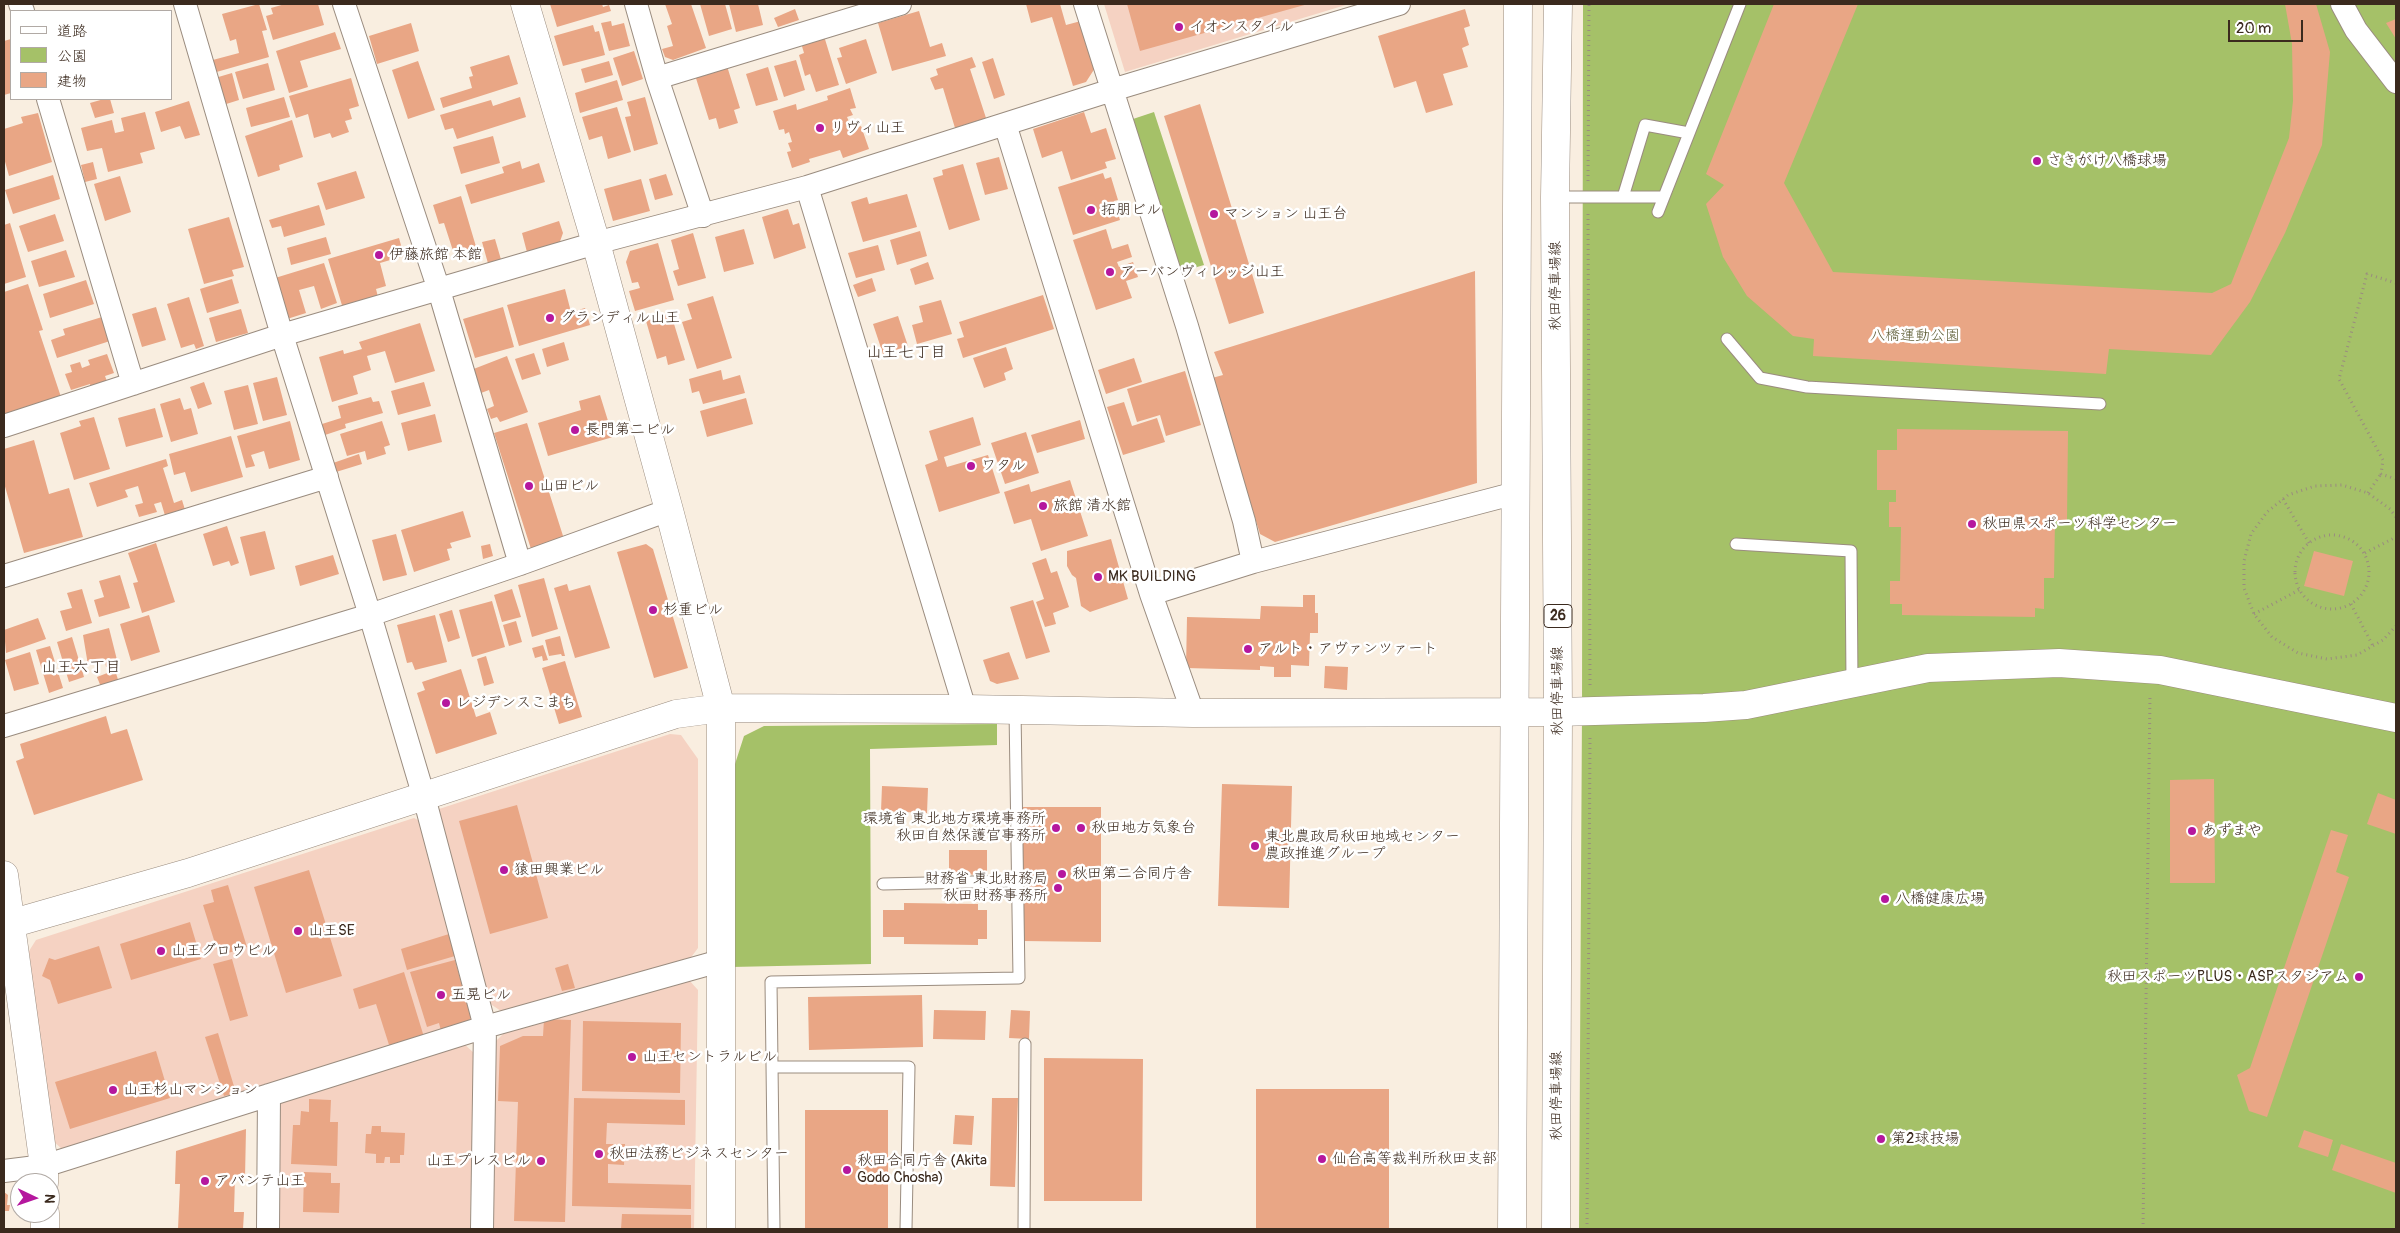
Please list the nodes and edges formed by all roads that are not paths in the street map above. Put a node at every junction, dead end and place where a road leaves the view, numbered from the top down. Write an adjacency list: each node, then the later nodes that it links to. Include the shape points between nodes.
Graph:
1 (185, 4): 26 (street)
2 (344, 4): 25 (street)
3 (525, 4): 24 (street)
4 (636, 4): 12 (street)
5 (900, 4): 12 (street)
6 (1085, 4): 14 (street)
7 (1399, 4): 14 (street)
8 (1518, 4): 32 (street)
9 (1558, 4): 19 (street, 秋田停車場線 / 26)
10 (1740, 4): 17 (lane)
11 (2342, 4): 13 (street, via 2356,30)
12 (657, 78): 23 (street)
13 (2396, 82)
14 (1112, 90): 16 (street); 35 (street, via 1188,326)
15 (48, 100): 28 (street)
16 (1005, 124): 18 (street); 38 (street)
17 (1689, 133): 20 (lane, via 1645,125); 21 (lane)
18 (808, 187): 23 (street); 42 (street)
19 (1556, 197): 20 (lane); 45 (street, 秋田停車場線 / 26)
20 (1623, 197): 21 (lane)
21 (1664, 197): 22 (lane)
22 (1658, 212)
23 (702, 216): 24 (street)
24 (596, 244): 25 (street); 33 (street)
25 (439, 290): 26 (street); 36 (street)
26 (282, 335): 28 (street); 31 (street)
27 (1727, 339): 29 (lane, via 1760,378 1807,388)
28 (133, 384): 30 (street)
29 (2100, 404)
30 (4, 426)
31 (327, 477): 37 (street); 39 (street)
32 (1516, 493): 35 (street); 44 (street)
33 (669, 510): 36 (street); 41 (street)
34 (1736, 544): 40 (lane, via 1851,552)
35 (1253, 562): 38 (street)
36 (520, 564): 39 (street)
37 (4, 576)
38 (1151, 594): 46 (street)
39 (370, 615): 48 (street); 49 (street)
40 (1852, 684): 45 (street, via 1746,705); 47 (street, via 1928,668 2059,663 2151,670)
41 (720, 708): 42 (street); 49 (street, via 676,714); 54 (street)
42 (966, 709): 43 (street)
43 (1015, 709): 46 (street); 51 (lane)
44 (1514, 712): 45 (street); 46 (street); 69 (street)
45 (1558, 712): 70 (street, 秋田停車場線 / 26)
46 (1193, 713)
47 (2396, 718)
48 (4, 726)
49 (424, 798): 53 (street, via 188,873); 55 (street)
50 (4, 875): 53 (street)
51 (1017, 881): 52 (lane); 57 (lane, via 1019,978 771,982)
52 (883, 884)
53 (10, 924): 61 (street)
54 (720, 961): 55 (street); 65 (street)
55 (485, 1027): 58 (street); 64 (street)
56 (1025, 1044): 68 (lane)
57 (772, 1067): 66 (lane); 67 (lane, via 909,1067)
58 (269, 1095): 62 (street); 63 (street)
59 (4, 1172): 60 (street)
60 (24, 1173)
61 (44, 1173)
62 (47, 1173)
63 (268, 1229)
64 (482, 1229)
65 (721, 1229)
66 (774, 1229)
67 (906, 1229)
68 (1024, 1229)
69 (1512, 1229)
70 (1556, 1229)

